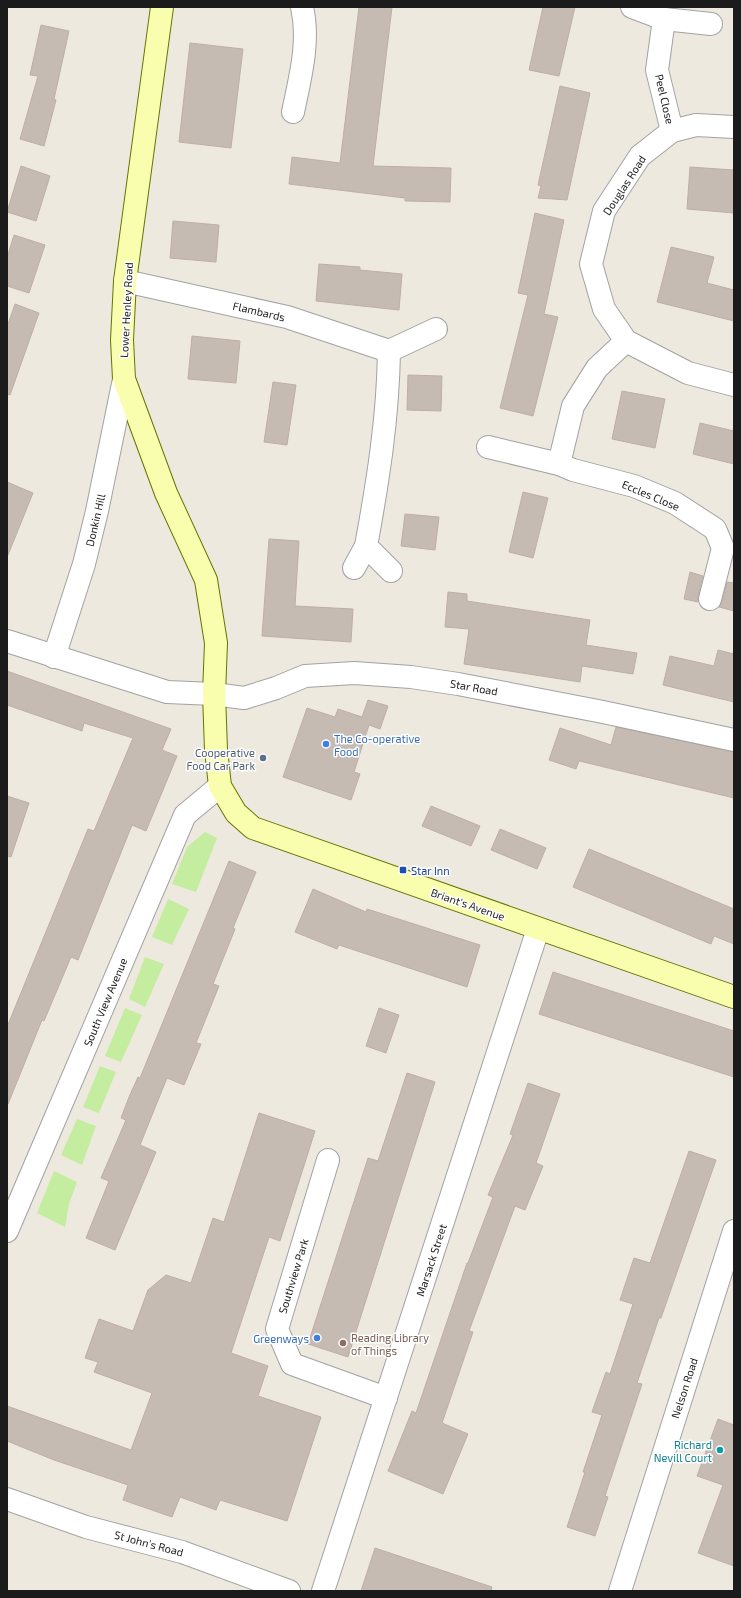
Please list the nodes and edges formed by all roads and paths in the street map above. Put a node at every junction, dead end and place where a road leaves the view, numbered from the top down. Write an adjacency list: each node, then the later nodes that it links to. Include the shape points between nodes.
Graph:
1 (162, 7): 9 (main road, Lower Henley Road)
2 (302, 7): 6 (street, via 305,54)
3 (632, 7): 4 (street)
4 (664, 19): 5 (street); 8 (street, Peel Close, via 657,70)
5 (711, 24)
6 (293, 112)
7 (734, 127): 8 (street, via 696,126)
8 (672, 131): 11 (street, Douglas Road, via 640,156 604,211 591,264 604,309)
9 (125, 281): 12 (street, Flambards, via 288,317); 13 (main road, Lower Henley Road, via 122,340)
10 (436, 329): 12 (street)
11 (626, 341): 14 (street, Douglas Road, via 688,373); 16 (street, via 597,368 573,406)
12 (389, 351): 17 (street, via 382,452)
13 (124, 380): 22 (street, Donkin Hill, via 86,556); 23 (main road, Lower Henley Road, via 166,493 206,580 216,643)
14 (734, 385)
15 (488, 447): 16 (street, Eccles Close)
16 (559, 464): 20 (street, Eccles Close, via 634,486 675,503 715,530 723,548)
17 (366, 546): 18 (street); 19 (street)
18 (354, 568)
19 (391, 571)
20 (710, 599)
21 (7, 640): 22 (street)
22 (54, 657): 23 (street, via 167,692)
23 (214, 694): 24 (street, Star Road, via 244,698 305,676 354,673 411,677 604,712); 25 (main road)
24 (734, 740)
25 (220, 786): 26 (main road, Briant's Avenue, via 236,813 253,828); 29 (street, South View Avenue, via 185,815)
26 (538, 929): 27 (main road, Briant's Avenue); 31 (street, Marsack Street)
27 (734, 997)
28 (328, 1160): 31 (street, Southview Park, via 277,1329 292,1364)
29 (7, 1231)
30 (734, 1231): 35 (street, Nelson Road)
31 (386, 1398): 34 (street, Marsack Street)
32 (7, 1499): 33 (street, St John's Road, via 86,1527 182,1552)
33 (289, 1591)
34 (323, 1591)
35 (620, 1591)

